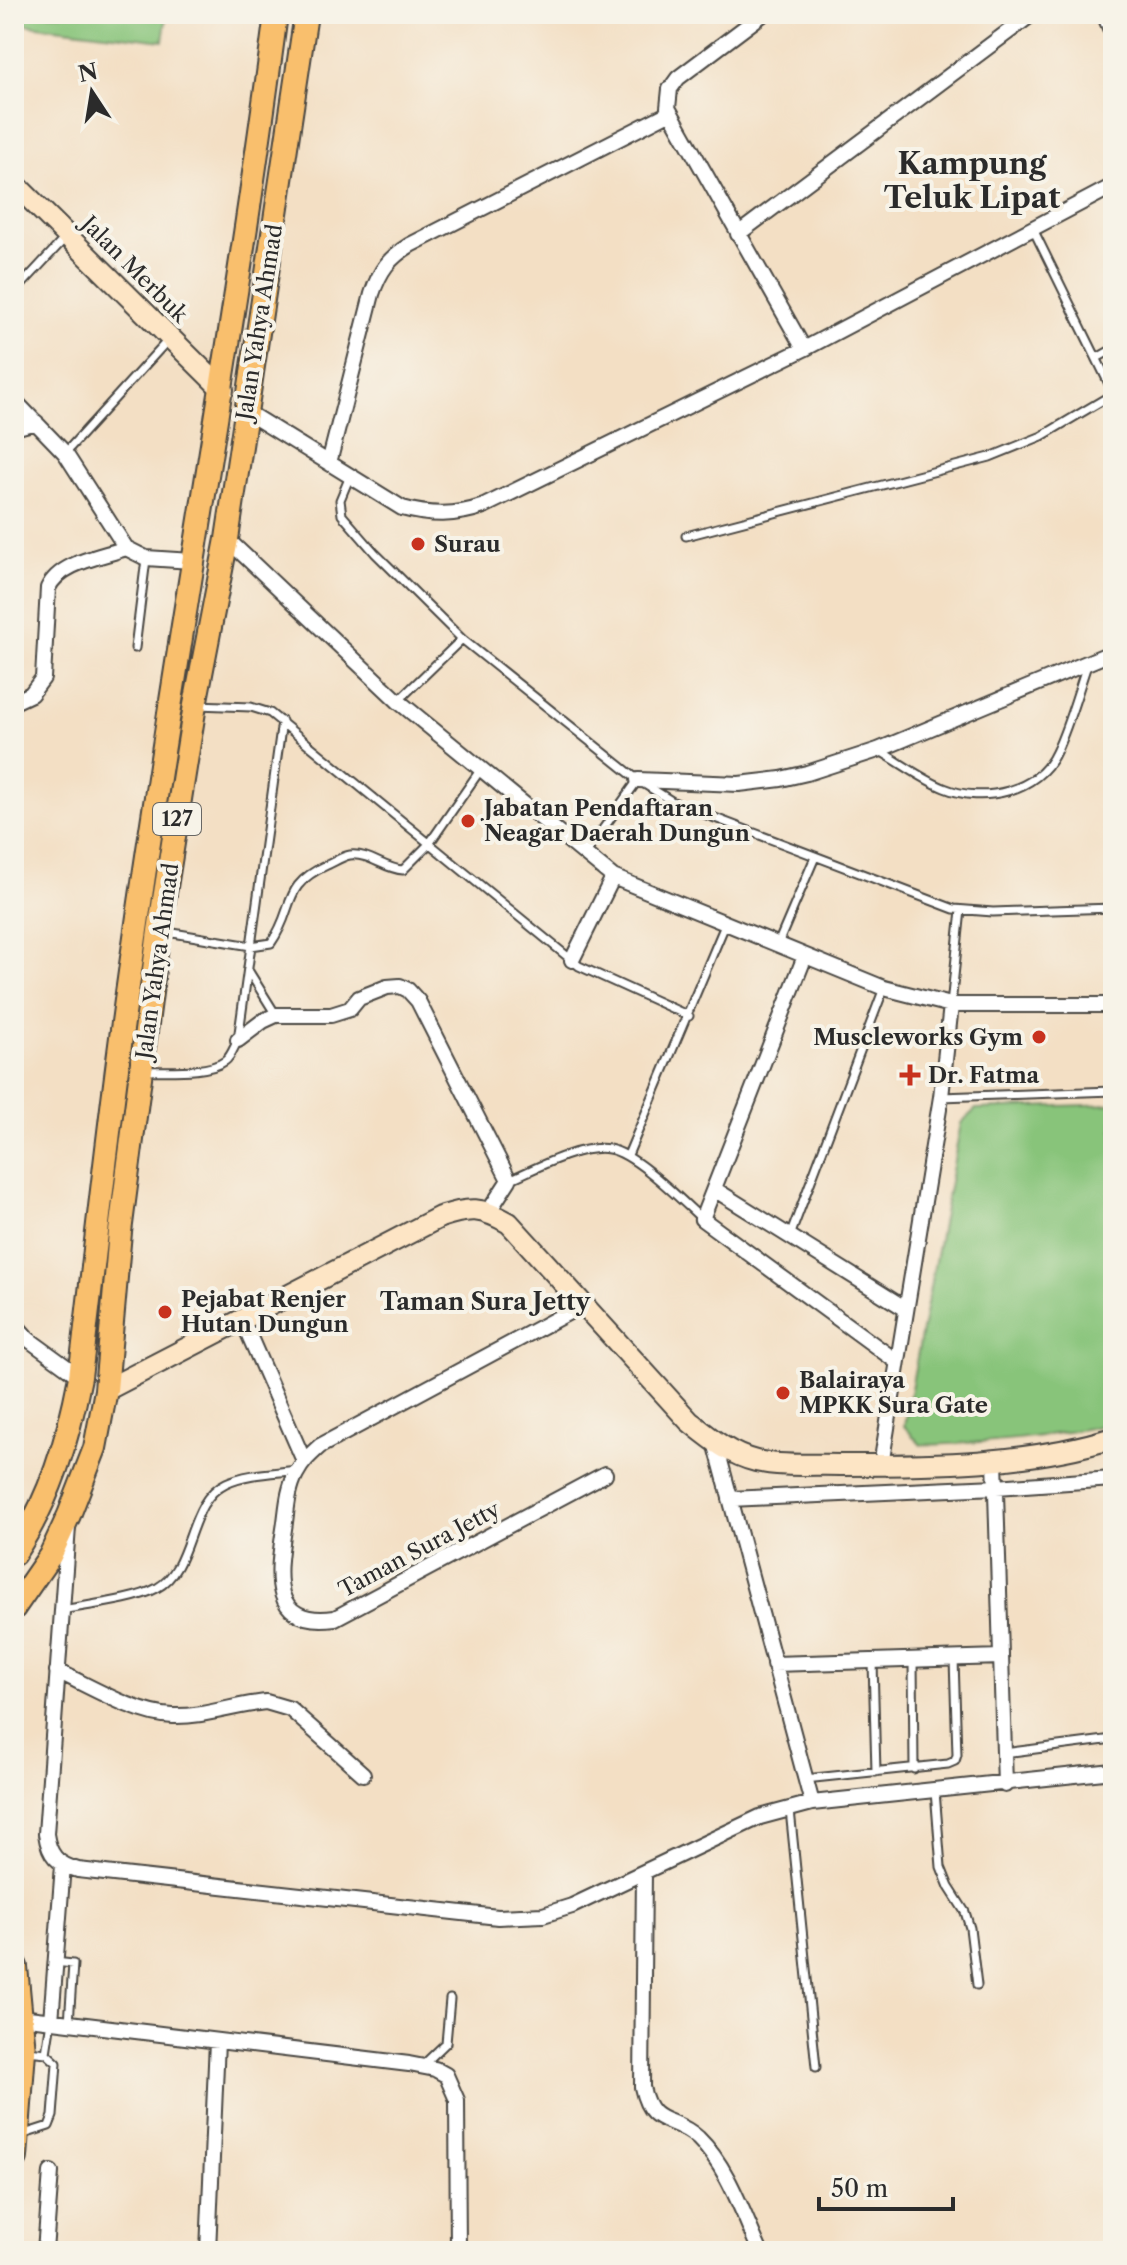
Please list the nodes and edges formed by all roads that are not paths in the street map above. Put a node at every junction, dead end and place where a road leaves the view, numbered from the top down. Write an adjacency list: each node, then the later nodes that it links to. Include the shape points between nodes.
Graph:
1 (276, 14): 18 (main road, Jalan Yahya Ahmad / 127)
2 (306, 14): 21 (main road, Jalan Yahya Ahmad / 127)
3 (763, 14): 7 (street, via 678,78 668,98)
4 (1032, 14): 11 (street)
5 (1104, 14): 6 (street)
6 (1113, 35)
7 (669, 113): 11 (street); 25 (street, via 410,245 387,262 372,294)
8 (14, 183): 12 (street, Jalan Merbuk)
9 (1113, 186): 10 (street)
10 (1033, 229): 15 (street); 17 (lane)
11 (738, 234): 15 (street)
12 (67, 236): 13 (lane); 14 (street, Jalan Merbuk)
13 (14, 293)
14 (170, 338): 18 (street, Jalan Merbuk); 24 (lane)
15 (804, 349): 26 (street, via 465,512 425,515 402,508)
16 (1113, 349): 17 (lane)
17 (1097, 358): 19 (lane)
18 (223, 390): 31 (main road, Jalan Yahya Ahmad / 127)
19 (1113, 393): 27 (lane, via 1017,448)
20 (14, 400): 22 (street)
21 (245, 411): 25 (street); 28 (main road, Jalan Yahya Ahmad / 127)
22 (36, 422): 23 (street); 24 (street)
23 (14, 428)
24 (65, 453): 29 (street)
25 (329, 463): 26 (street)
26 (350, 476): 32 (lane, via 340,500 342,515)
27 (686, 536)
28 (227, 539): 36 (street); 38 (main road, Jalan Yahya Ahmad / 127)
29 (126, 548): 30 (street); 37 (street, via 52,578 43,678 31,694)
30 (146, 558): 31 (street); 33 (lane)
31 (192, 561): 76 (main road, Jalan Yahya Ahmad / 127, via 128,981)
32 (462, 639): 36 (lane); 42 (lane)
33 (135, 648)
34 (1113, 652): 35 (street)
35 (1088, 663): 40 (street); 40 (lane, via 1056,754 1024,787 992,793 946,789)
36 (398, 701): 41 (street)
37 (14, 702)
38 (195, 705): 39 (lane, via 261,709); 50 (main road, Jalan Yahya Ahmad / 127)
39 (282, 721): 43 (lane); 51 (lane)
40 (878, 750): 42 (street, via 763,782)
41 (481, 769): 43 (lane); 44 (street)
42 (638, 780): 44 (lane); 45 (lane, via 673,802)
43 (429, 844): 51 (lane, via 403,870 349,855 306,875 271,943); 54 (lane)
44 (585, 854): 46 (street)
45 (815, 857): 48 (lane); 52 (lane)
46 (613, 877): 49 (street); 54 (street)
47 (1113, 908): 48 (lane)
48 (961, 910): 57 (lane)
49 (725, 925): 52 (street); 60 (lane)
50 (159, 931): 51 (lane); 62 (main road, Jalan Yahya Ahmad / 127)
51 (251, 946): 55 (lane)
52 (777, 946): 53 (street)
53 (805, 956): 56 (street); 67 (street)
54 (572, 960): 60 (lane)
55 (248, 970): 59 (lane); 61 (lane)
56 (884, 988): 57 (street); 70 (lane)
57 (951, 1005): 58 (street); 64 (street)
58 (1113, 1005)
59 (276, 1015): 61 (street); 66 (street, via 331,1015 373,992 400,986 408,990)
60 (689, 1016): 65 (lane)
61 (238, 1040): 62 (lane, via 228,1060 217,1065)
62 (141, 1071): 77 (main road, Jalan Yahya Ahmad / 127)
63 (1113, 1091): 64 (lane)
64 (941, 1097): 72 (street)
65 (628, 1155): 66 (lane, via 591,1149); 69 (lane)
66 (509, 1180): 68 (street)
67 (714, 1189): 69 (street); 70 (street)
68 (489, 1211): 71 (street, via 509,1223); 73 (street, via 465,1209 440,1217)
69 (702, 1219): 75 (street)
70 (789, 1238): 72 (street)
71 (584, 1304): 79 (street, via 664,1396); 81 (street, via 320,1446)
72 (906, 1309): 75 (street)
73 (242, 1319): 77 (street); 81 (street)
74 (14, 1323): 76 (street)
75 (896, 1361): 82 (street)
76 (80, 1377): 88 (main road, Jalan Yahya Ahmad / 127, via 69,1435 39,1512)
77 (106, 1390): 87 (main road, Jalan Yahya Ahmad / 127, via 95,1448)
78 (1113, 1438): 80 (street)
79 (715, 1442): 82 (street, via 757,1461); 86 (street)
80 (995, 1460): 82 (street); 85 (street)
81 (301, 1465): 83 (street, Taman Sura Jetty, via 289,1495 278,1581 294,1612 319,1620 349,1612); 90 (lane, via 231,1480 213,1491 175,1569 159,1588)
82 (881, 1465)
83 (605, 1474)
84 (1113, 1479): 85 (street)
85 (996, 1487): 86 (street); 91 (street)
86 (730, 1499): 95 (street)
87 (69, 1515): 89 (main road, Jalan Yahya Ahmad / 127, via 50,1556); 90 (street)
88 (17, 1545)
89 (14, 1608)
90 (62, 1610): 96 (street)
91 (1001, 1657): 92 (street); 98 (street)
92 (954, 1659): 93 (street); 99 (lane, via 955,1761)
93 (913, 1660): 94 (street); 99 (lane)
94 (873, 1662): 95 (street); 101 (lane)
95 (774, 1664): 103 (street)
96 (57, 1671): 102 (street, via 128,1704 170,1716 277,1704 290,1709); 108 (street, via 46,1834 48,1848)
97 (1113, 1739): 98 (lane)
98 (1004, 1753): 104 (street)
99 (914, 1769): 101 (lane)
100 (1113, 1771): 104 (street)
101 (876, 1772): 103 (lane)
102 (363, 1774)
103 (805, 1779): 106 (street)
104 (1005, 1785): 105 (street)
105 (935, 1791): 106 (street); 112 (lane, via 941,1867 970,1928)
106 (812, 1803): 107 (street)
107 (790, 1808): 109 (street); 120 (lane)
108 (63, 1865): 109 (street, via 498,1917 556,1912); 110 (street)
109 (644, 1872): 126 (street, via 645,2100 655,2116 685,2128 707,2150)
110 (55, 1962): 115 (street); 116 (lane, via 73,1964)
111 (14, 1967): 114 (highway)
112 (977, 1985)
113 (450, 1999): 119 (lane, via 446,2043)
114 (20, 2017): 115 (street); 118 (highway)
115 (51, 2021): 116 (street); 118 (lane)
116 (69, 2023): 117 (street)
117 (217, 2041): 119 (street); 124 (street)
118 (34, 2052): 121 (highway); 121 (lane, via 57,2063 53,2116 49,2126)
119 (421, 2066): 125 (street, via 446,2075 457,2100)
120 (816, 2067)
121 (15, 2147)
122 (51, 2172): 123 (street)
123 (45, 2251)
124 (208, 2251)
125 (458, 2251)
126 (760, 2251)

